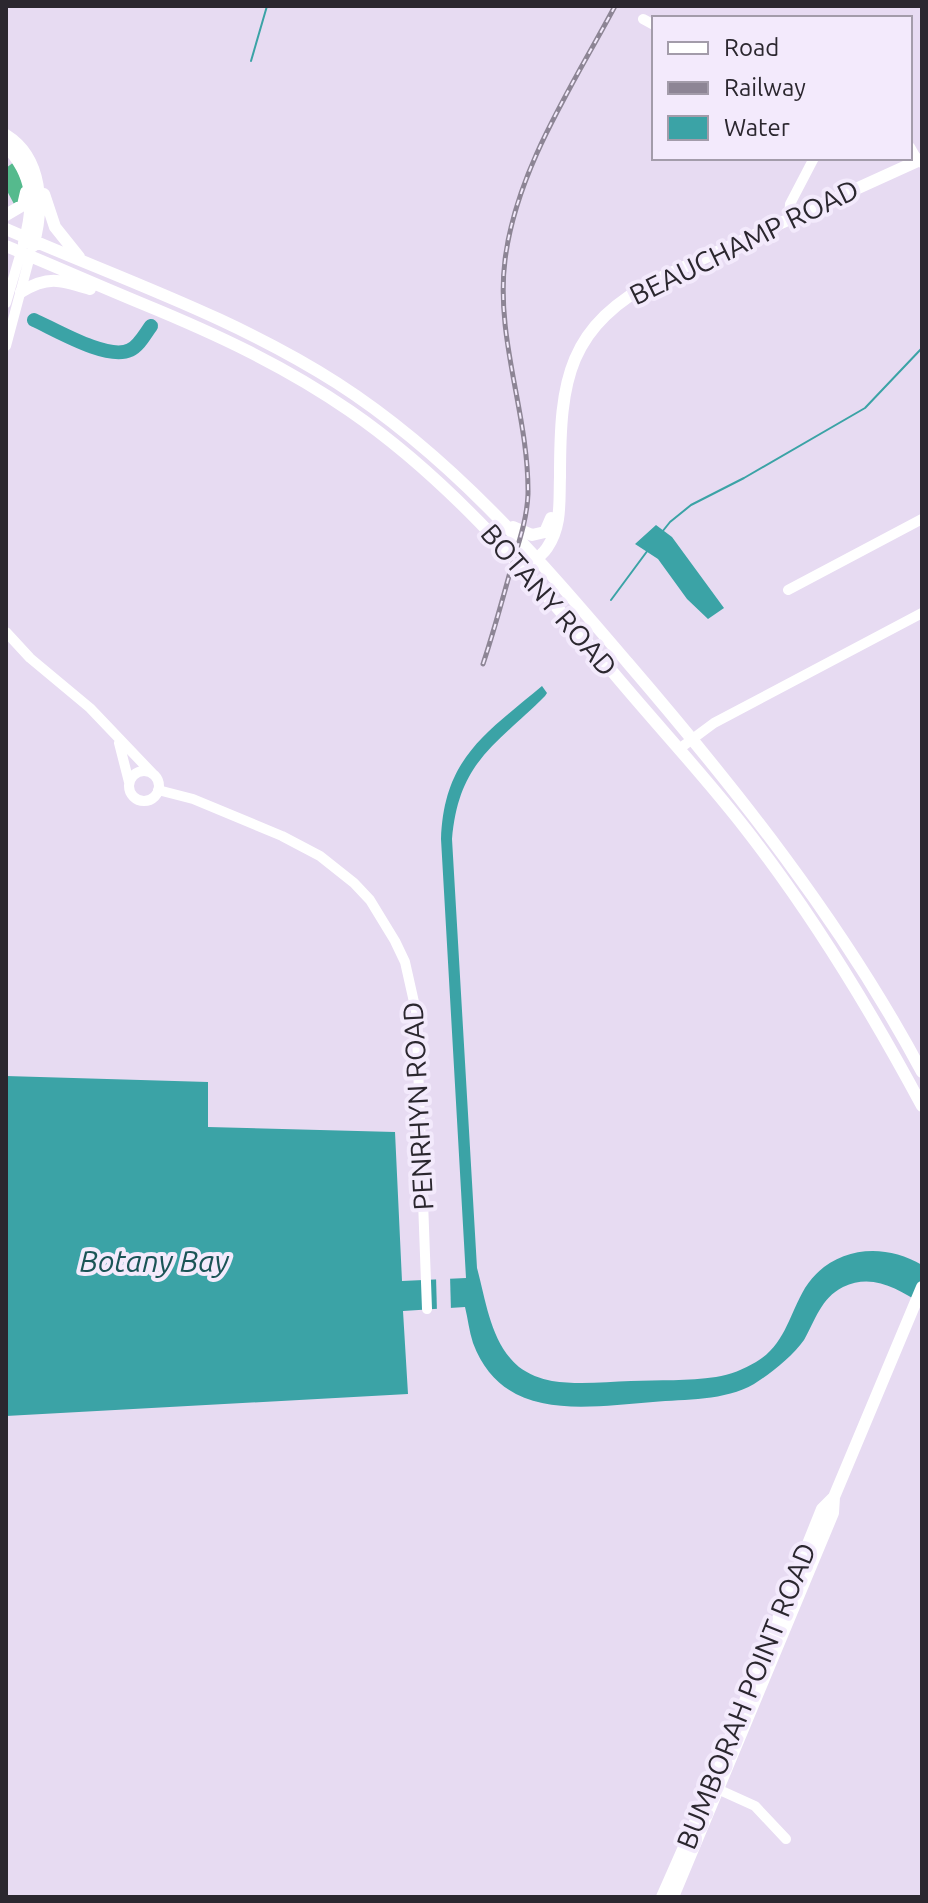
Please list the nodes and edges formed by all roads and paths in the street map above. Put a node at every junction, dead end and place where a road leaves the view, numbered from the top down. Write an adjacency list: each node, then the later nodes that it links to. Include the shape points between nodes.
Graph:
1 (6, 135): 6 (main road, via 27,156)
2 (6, 146): 3 (main road)
3 (16, 159): 7 (main road, via 25,200); 10 (main road, via 30,193)
4 (813, 160): 8 (street, via 790,204)
5 (921, 161): 8 (main road, BEAUCHAMP ROAD)
6 (36, 177): 10 (main road, via 39,215); 13 (main road, via 55,227)
7 (6, 215)
8 (789, 219): 18 (main road, BEAUCHAMP ROAD, via 632,292 592,329 565,386)
9 (6, 229): 10 (main road, BOTANY ROAD)
10 (30, 239): 12 (main road); 13 (main road, BOTANY ROAD)
11 (6, 246): 12 (main road, BOTANY ROAD)
12 (26, 254): 14 (street); 15 (street); 16 (main road, BOTANY ROAD)
13 (81, 260): 20 (main road, BOTANY ROAD, via 242,330 337,383 415,440)
14 (21, 292): 16 (main road, via 49,279); 17 (street)
15 (6, 303)
16 (143, 304): 21 (main road, BOTANY ROAD, via 260,356 349,410)
17 (6, 346)
18 (559, 487): 20 (main road, via 545,532 524,533); 21 (main road, BEAUCHAMP ROAD, via 557,527 547,548)
19 (922, 519): 22 (street)
20 (504, 521): 21 (main road, BOTANY ROAD)
21 (530, 563): 26 (main road, BOTANY ROAD); 27 (main road, BOTANY ROAD)
22 (788, 590)
23 (922, 613): 26 (street)
24 (6, 632): 25 (street)
25 (117, 737): 28 (street); 29 (street)
26 (692, 738): 27 (street); 31 (main road, BOTANY ROAD, via 796,870)
27 (679, 749): 32 (main road, BOTANY ROAD, via 744,826 822,935)
28 (153, 774): 29 (street, via 139,772); 30 (street)
29 (129, 782): 30 (street, PENRHYN ROAD, via 131,793 140,800 151,799)
30 (158, 790): 34 (street, PENRHYN ROAD, via 193,799 313,852 354,883 385,921 405,962 416,1011)
31 (922, 1072)
32 (922, 1106)
33 (920, 1294): 35 (main road, BUMBORAH POINT ROAD)
34 (427, 1309)
35 (715, 1788): 36 (street, via 755,1806); 37 (main road, BUMBORAH POINT ROAD); 38 (main road, BUMBORAH POINT ROAD)
36 (786, 1839)
37 (662, 1897)
38 (673, 1897)

